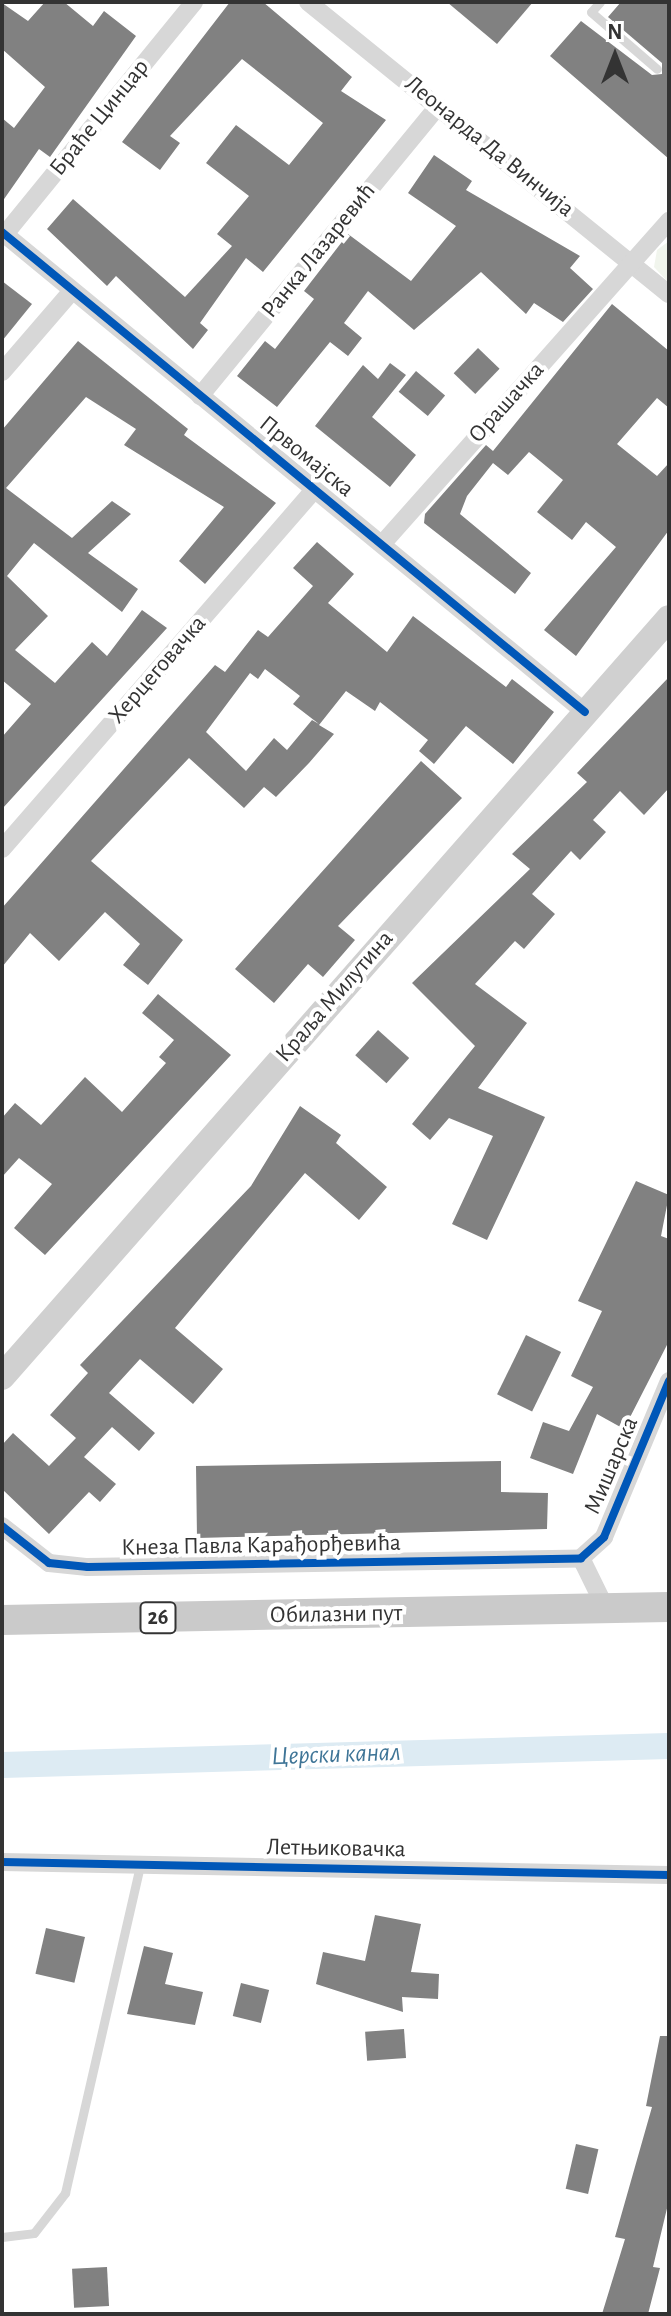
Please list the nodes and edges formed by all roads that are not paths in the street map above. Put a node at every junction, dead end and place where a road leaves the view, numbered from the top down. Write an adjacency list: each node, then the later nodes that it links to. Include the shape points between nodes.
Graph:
1 (194, 2): 7 (street, Браће Цинцар)
2 (308, 2): 5 (street, Леонарда Да Винчија)
3 (600, 2): 4 (lane, via 591,12)
4 (657, 69)
5 (438, 106): 8 (street, Леонарда Да Винчија); 12 (street, Ранка Лазаревић)
6 (669, 221): 8 (street, Орашачка)
7 (4, 233): 9 (street, Првомајска)
8 (632, 263): 10 (street, Леонарда Да Винчија); 14 (street, Орашачка)
9 (72, 291): 11 (street); 12 (street, Првомајска)
10 (669, 294)
11 (2, 372)
12 (200, 396): 13 (street, Првомајска)
13 (313, 491): 14 (street, Првомајска); 17 (street, Херцеговачка)
14 (383, 543): 16 (street, Првомајска)
15 (669, 618): 16 (main road, Краља Милутина)
16 (585, 712): 18 (main road, Краља Милутина)
17 (2, 849)
18 (2, 1377)
19 (669, 1381): 21 (street, Мишарска, via 604,1537)
20 (2, 1526): 21 (street, Кнеза Павла Карађорђевића, via 49,1563 88,1567)
21 (581, 1558): 23 (street)
22 (669, 1607): 23 (main road, Обилазни пут / 26)
23 (606, 1609): 24 (main road, Обилазни пут / 26)
24 (2, 1620)
25 (2, 1862): 26 (street, Летњиковачка)
26 (140, 1865): 27 (street, Летњиковачка); 28 (lane, via 65,2193 34,2233)
27 (669, 1875)
28 (2, 2237)

